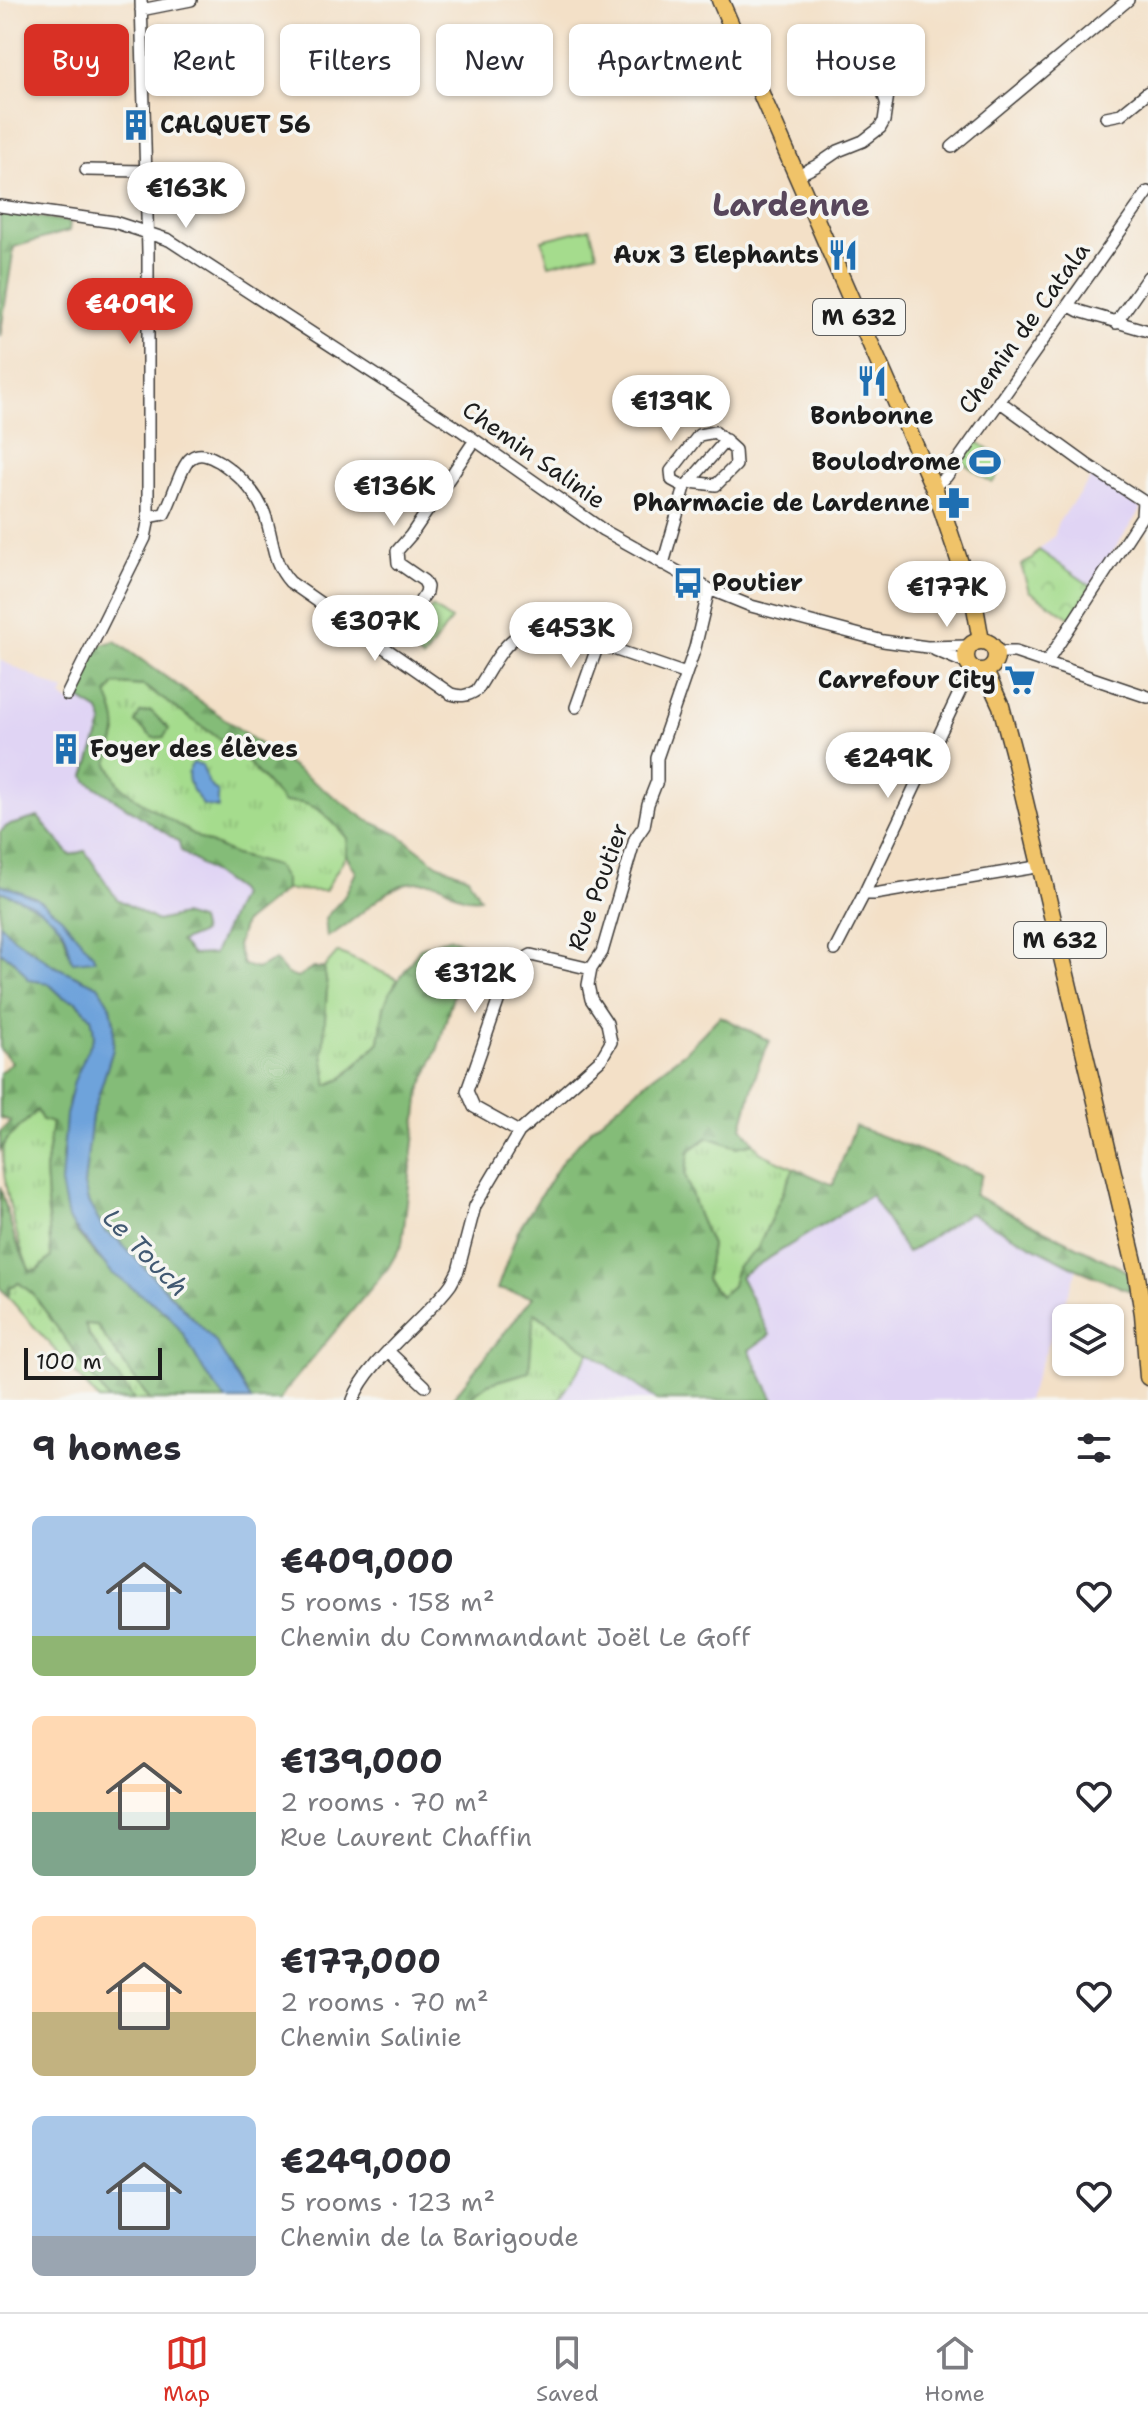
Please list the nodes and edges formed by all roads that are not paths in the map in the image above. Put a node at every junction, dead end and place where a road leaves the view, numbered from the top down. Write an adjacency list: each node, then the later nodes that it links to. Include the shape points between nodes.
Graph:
1 (191, 0): 4 (street)
2 (720, 0): 11 (main road, M 632)
3 (1128, 0): 8 (street)
4 (141, 5): 10 (street)
5 (1148, 92): 7 (street, via 1121,114)
6 (886, 102): 11 (street, via 880,128)
7 (1106, 117)
8 (952, 147)
9 (86, 170): 10 (street)
10 (145, 171): 14 (street)
11 (796, 176): 23 (main road, M 632)
12 (1148, 192): 16 (street, Chemin de Catala)
13 (0, 206): 14 (street, Chemin Salinie)
14 (147, 231): 20 (street, Chemin Salinie, via 200,259); 24 (street)
15 (1148, 277): 17 (street)
16 (1068, 305): 17 (street); 19 (street, Chemin de Catala)
17 (1116, 323): 18 (street)
18 (1148, 331)
19 (999, 401): 23 (street, Chemin de Catala, via 946,477); 31 (street, via 1143,501 1145,508)
20 (475, 440): 25 (street, Chemin Salinie, via 603,530); 27 (street, via 397,551 398,563 424,581 426,593 404,621 381,624)
21 (726, 440): 22 (street); 22 (street, via 735,450 736,465 712,487); 22 (street, via 715,432 699,435 671,471 672,480)
22 (687, 485): 25 (street)
23 (933, 487): 30 (main road, M 632, via 979,619)
24 (148, 517): 28 (street, via 164,514 187,461 200,454 214,458 257,498 273,555 290,582 458,696 477,690 511,640 523,632 540,627); 33 (street, via 145,538)
25 (663, 564): 26 (street, Chemin Salinie)
26 (709, 589): 30 (street, Chemin Salinie, via 797,619); 32 (street, Rue Poutier)
27 (367, 615)
28 (598, 645): 32 (street); 35 (street)
29 (995, 652): 30 (main road, via 994,664); 31 (street)
30 (974, 658): 36 (main road, M 632, via 1001,706); 37 (street)
31 (1047, 662): 34 (street)
32 (686, 674): 39 (street, Rue Poutier, via 657,758 657,781 644,826 635,839 602,952)
33 (67, 695)
34 (1148, 697)
35 (576, 707)
36 (1042, 866): 37 (street); 41 (main road, M 632)
37 (864, 894): 38 (street)
38 (835, 950)
39 (591, 969): 40 (street, Rue Poutier, via 591,999 607,1023 611,1042 601,1059); 40 (street, via 531,955 510,967 467,1091 474,1107)
40 (519, 1132): 43 (street, Rue Poutier, via 475,1206 451,1284)
41 (1114, 1171): 42 (main road, M 632, via 1125,1197); 44 (main road, M 632, via 1141,1293)
42 (1148, 1306)
43 (388, 1351): 45 (street); 46 (street, Rue Poutier)
44 (1148, 1377)
45 (425, 1386)
46 (353, 1400)

